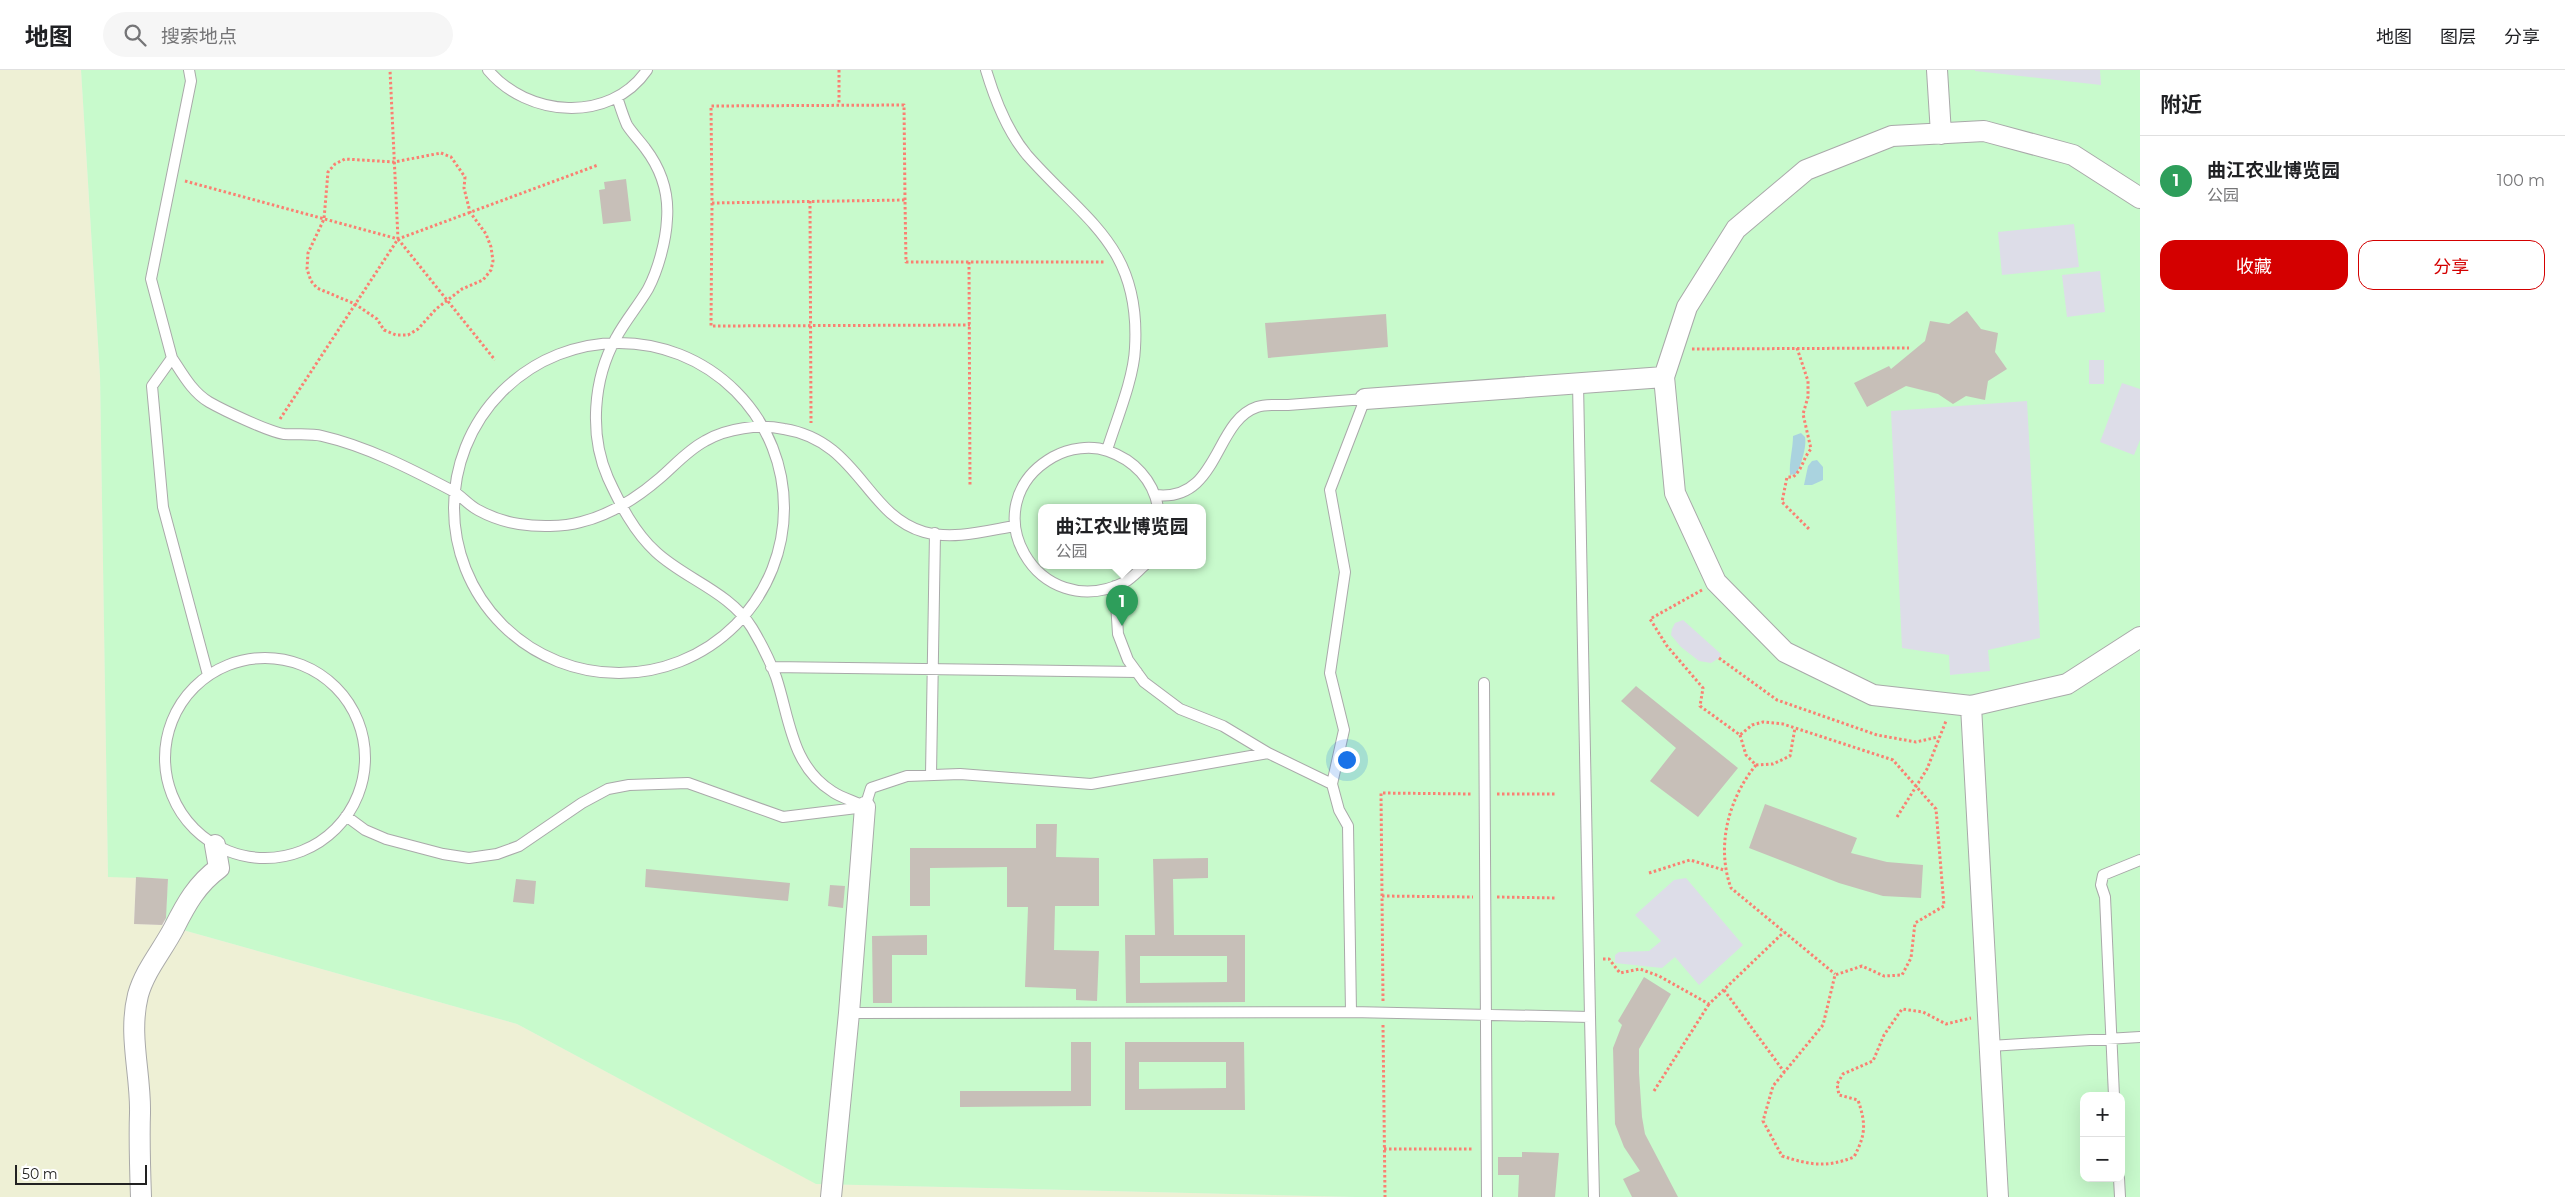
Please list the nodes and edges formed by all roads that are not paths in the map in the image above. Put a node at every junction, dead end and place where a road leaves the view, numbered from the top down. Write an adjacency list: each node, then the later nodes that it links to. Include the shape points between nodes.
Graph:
1 (189, 70): 10 (lane, via 191,81 151,279)
2 (488, 70): 6 (lane, via 515,95 548,108 583,108)
3 (647, 70): 6 (lane, via 642,78)
4 (986, 70): 15 (lane, via 1004,119 1026,154 1106,235 1124,268 1134,309 1136,349)
5 (1937, 70): 7 (street)
6 (616, 97): 9 (lane, via 628,125 659,168 665,188 668,220 661,254 649,287)
7 (1941, 134): 8 (street, via 1984,131 2073,155); 11 (street, via 1892,136 1806,170 1736,229 1687,307)
8 (2140, 198)
9 (614, 342): 14 (lane, via 669,350 717,373 754,411); 16 (lane, via 560,352 511,380 474,424 454,477); 19 (lane, via 603,369 596,438)
10 (172, 358): 16 (lane, via 189,384 207,401 282,434 320,435 348,443); 29 (lane, via 152,386 163,507)
11 (1664, 377): 12 (street); 31 (street, via 1675,493 1716,582 1785,652 1873,695)
12 (1578, 383): 13 (street); 42 (lane)
13 (1365, 399): 17 (lane, via 1257,407 1237,422 1201,478 1185,490 1168,496); 34 (lane, via 1330,490 1345,572 1330,673 1344,730)
14 (762, 427): 19 (lane, via 733,430 705,440 642,493); 21 (lane, via 783,428 811,436 829,446 849,463 885,508 901,522); 24 (lane, via 778,458 786,511 776,563 751,609)
15 (1106, 450): 17 (lane, via 1128,459 1145,475); 20 (lane, via 1083,447 1061,452 1040,464 1026,481 1016,503)
16 (454, 492): 19 (lane, via 476,510 519,524 581,522); 24 (lane, via 453,534 472,587 507,632 555,662 611,674 664,668 712,646)
17 (1156, 495): 18 (lane)
18 (1158, 504)
19 (621, 506): 24 (lane, via 656,553 710,588)
20 (1014, 526): 21 (lane, via 972,534); 23 (lane, via 1021,550 1034,570 1055,585 1078,592 1104,591)
21 (935, 533): 27 (lane)
22 (1140, 569): 23 (lane)
23 (1115, 586): 28 (lane, via 1118,634 1128,660)
24 (743, 617): 26 (lane)
25 (2140, 638): 31 (street, via 2067,684)
26 (771, 667): 27 (lane); 35 (lane, via 792,738 802,759 832,791)
27 (933, 669): 28 (lane); 33 (lane)
28 (1137, 672): 32 (lane, via 1144,682 1180,710 1223,726)
29 (208, 675): 36 (lane, via 238,661 270,657 303,664 331,682 353,707 364,738 365,771 356,802); 37 (lane, via 184,699 169,729 165,762 172,795 189,824)
30 (1484, 683): 41 (lane)
31 (1962, 705): 45 (street)
32 (1268, 753): 33 (lane, via 1091,784 960,774); 34 (lane)
33 (931, 775): 35 (lane, via 907,776 870,788)
34 (1332, 784): 39 (lane, via 1339,810 1348,826)
35 (865, 807): 36 (lane, via 783,817 688,783 629,785 608,789 582,803 519,846 497,854 469,858 386,838 365,830); 40 (street)
36 (346, 816): 37 (lane, via 336,829 310,848 278,857 246,856)
37 (216, 845): 48 (street, via 219,868 205,878 191,895 149,969 138,996 134,1033 140,1112)
38 (2140, 860): 44 (lane, via 2103,875 2101,885 2105,897)
39 (1351, 1012): 40 (lane); 41 (lane)
40 (849, 1013): 49 (street)
41 (1486, 1015): 42 (lane); 50 (lane)
42 (1590, 1017): 51 (lane)
43 (2140, 1038): 44 (lane)
44 (2110, 1039): 45 (lane); 46 (lane)
45 (1990, 1046): 52 (street)
46 (2114, 1092)
47 (2119, 1182): 53 (lane)
48 (141, 1197)
49 (830, 1197)
50 (1487, 1197)
51 (1594, 1197)
52 (1998, 1197)
53 (2120, 1197)

